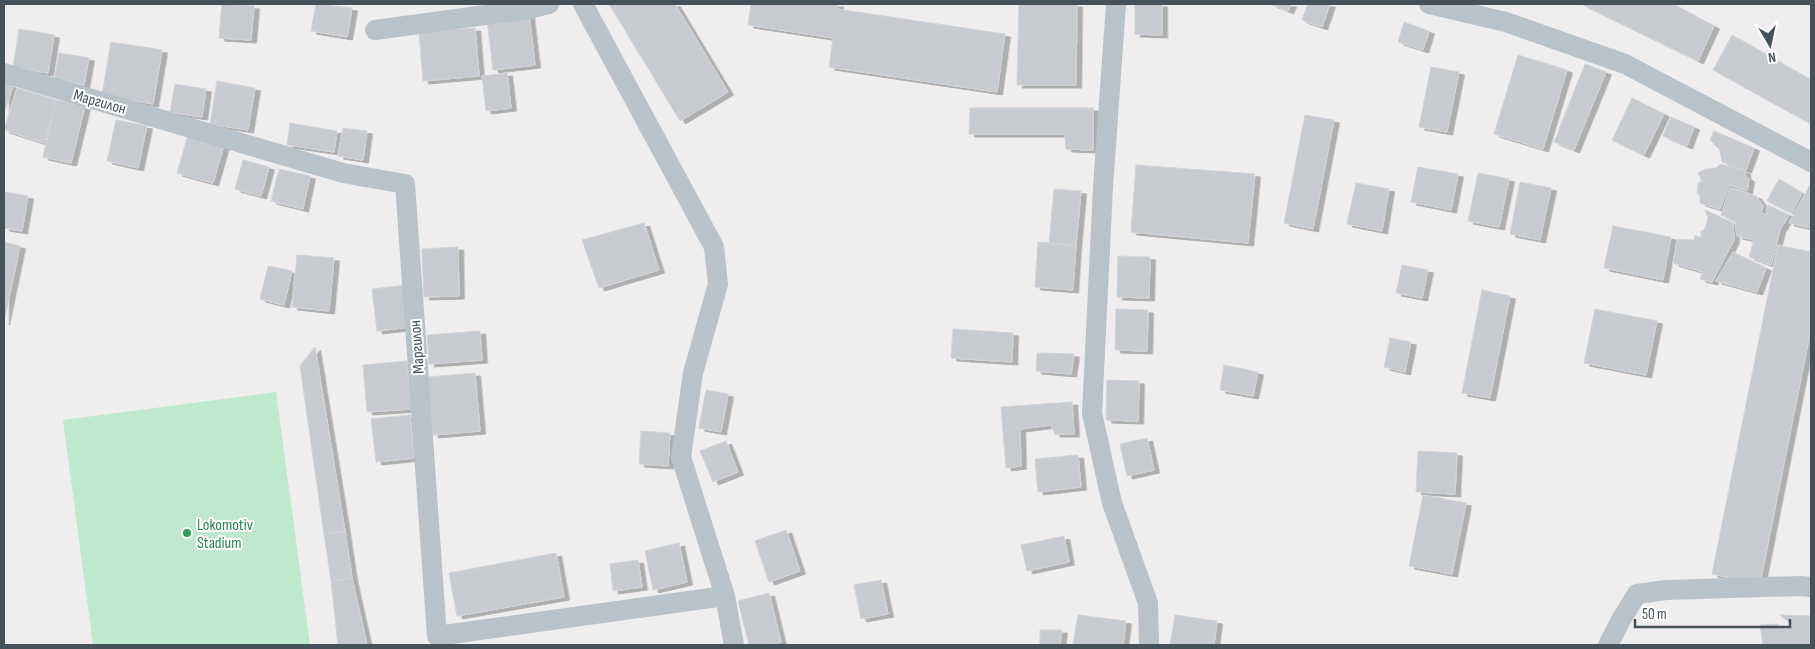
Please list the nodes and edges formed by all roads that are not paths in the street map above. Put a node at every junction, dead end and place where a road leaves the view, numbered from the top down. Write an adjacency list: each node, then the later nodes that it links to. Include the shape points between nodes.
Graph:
1 (549, 4): 5 (street)
2 (582, 4): 9 (street, via 714,247 718,284 693,373 681,457)
3 (1116, 4): 11 (street, via 1092,413 1112,503 1148,603)
4 (1429, 4): 7 (street, via 1506,22 1625,64)
5 (375, 30)
6 (4, 73): 9 (street, Маргилон, via 343,173 405,184 437,636)
7 (1811, 162)
8 (1811, 587): 12 (street, via 1666,590 1637,594)
9 (725, 596): 10 (street)
10 (734, 645)
11 (1149, 645)
12 (1608, 645)

